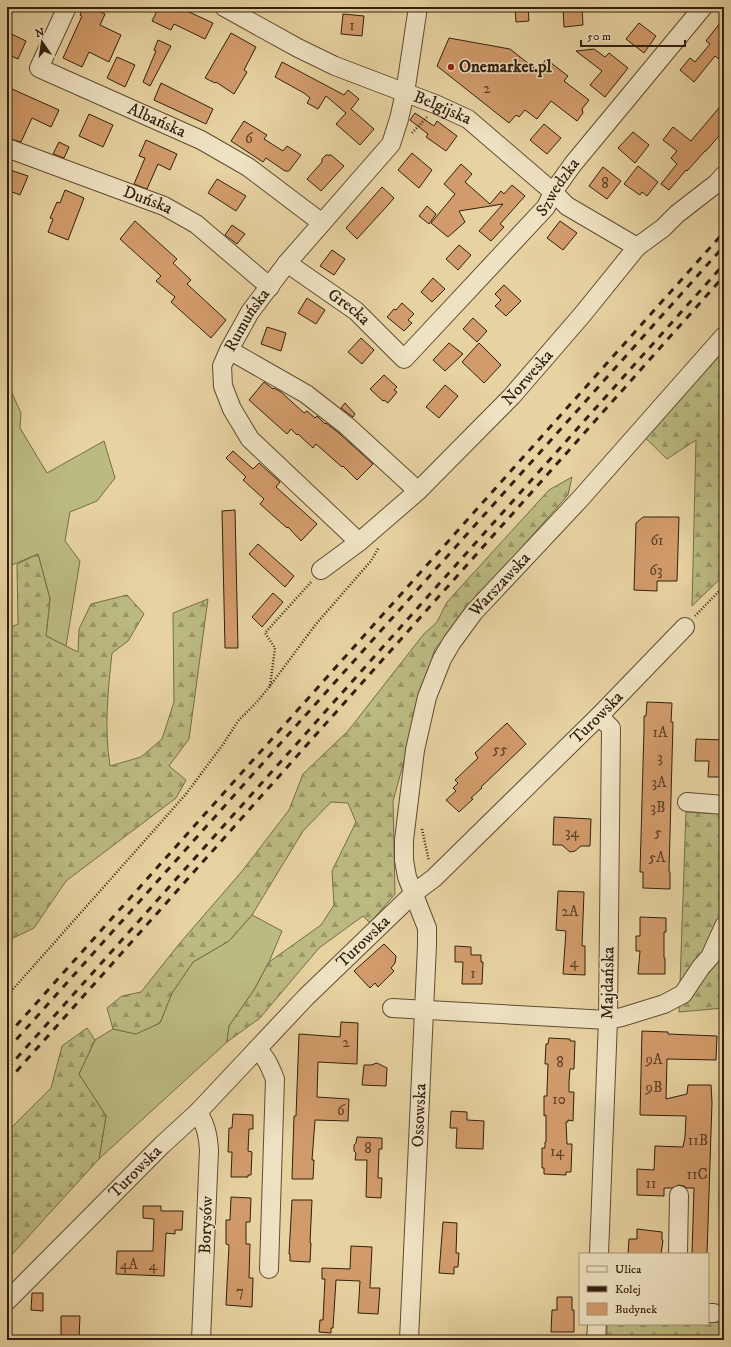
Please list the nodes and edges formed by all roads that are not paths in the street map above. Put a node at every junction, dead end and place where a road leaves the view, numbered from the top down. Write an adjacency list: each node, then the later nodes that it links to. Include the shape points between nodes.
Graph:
1 (67, 7): 9 (street, Albańska, via 39,68 201,140 248,166)
2 (224, 7): 5 (street, Belgijska, via 335,66)
3 (418, 7): 5 (street, Rumuńska)
4 (703, 7): 8 (street, Szwedzka, via 573,164)
5 (405, 93): 8 (street, Belgijska, via 468,120); 9 (street, Rumuńska, via 391,144)
6 (7, 148): 12 (street, Duńska, via 164,206 196,224)
7 (724, 175): 10 (street, Norweska)
8 (553, 192): 10 (street, Belgijska, via 567,206); 15 (street, Szwedzka, via 546,207)
9 (322, 223): 11 (street, Rumuńska)
10 (638, 247): 16 (street, Norweska, via 512,396)
11 (287, 263): 12 (street, Rumuńska); 15 (street, Grecka, via 356,311)
12 (270, 287): 14 (street, Rumuńska, via 250,312)
13 (724, 336): 23 (street, Warszawska, via 581,498 474,612 442,659 427,697 415,750 409,796 404,860 407,877)
14 (229, 350): 16 (street, via 306,394 347,426); 17 (street, Rumuńska, via 222,366 224,386 232,409 250,439)
15 (404, 359)
16 (418, 490): 17 (street, Norweska)
17 (359, 542): 18 (street, Norweska)
18 (321, 570)
19 (685, 627): 20 (street, Turowska)
20 (599, 716): 23 (street, Turowska, via 434,878); 27 (street, Majdańska, via 611,728)
21 (687, 802): 22 (street)
22 (724, 804)
23 (414, 893): 26 (street, Ossowska, via 427,928); 28 (street, Turowska, via 306,997)
24 (724, 926): 27 (street, via 710,957 683,994 664,1004)
25 (392, 1008): 26 (street)
26 (423, 1010): 27 (street); 37 (street, Ossowska)
27 (608, 1020): 31 (street, Majdańska)
28 (257, 1049): 29 (street, Turowska); 33 (street, via 268,1061 275,1079)
29 (198, 1112): 34 (street, Turowska); 36 (street, Borysów, via 208,1134 209,1150)
30 (679, 1195): 32 (street)
31 (599, 1253)
32 (678, 1253)
33 (269, 1269)
34 (7, 1301)
35 (597, 1325): 38 (street)
36 (202, 1340)
37 (408, 1340)
38 (596, 1340)

